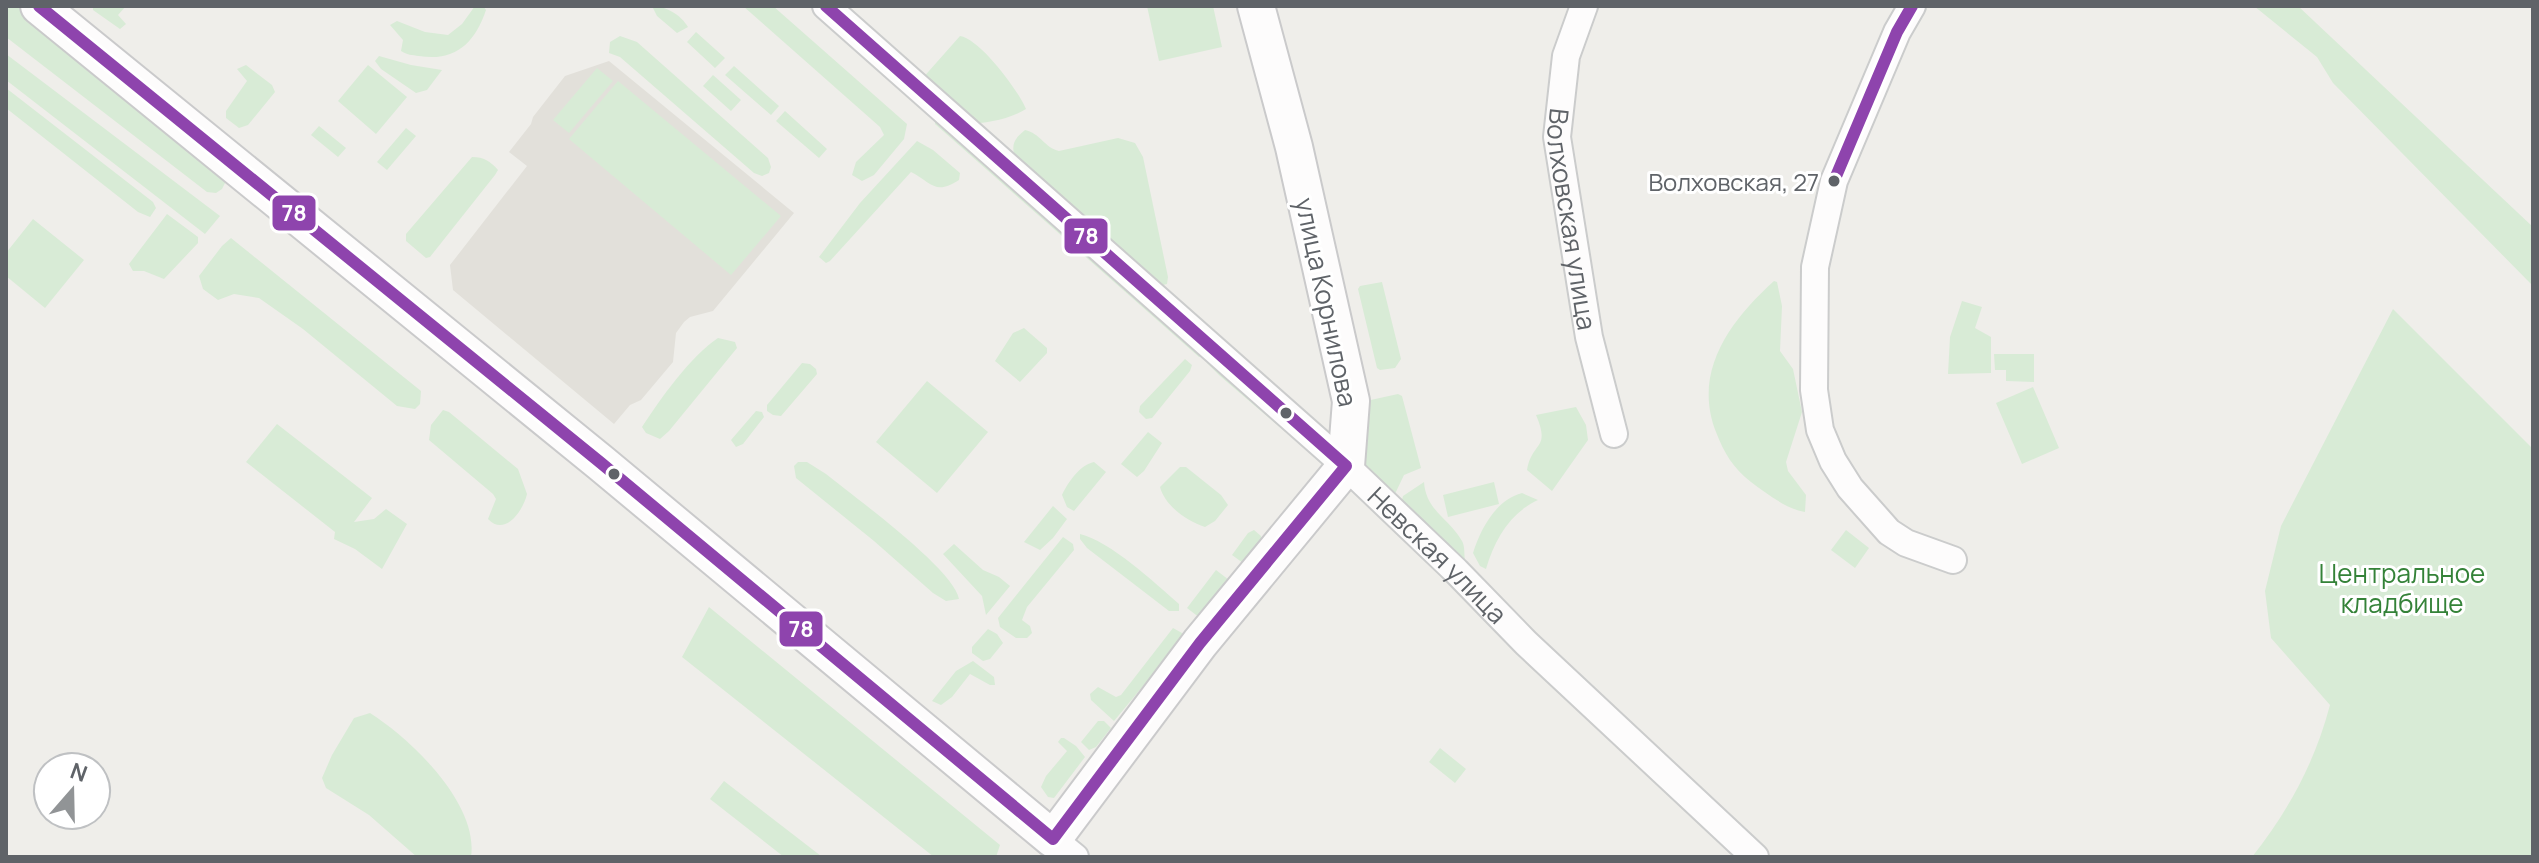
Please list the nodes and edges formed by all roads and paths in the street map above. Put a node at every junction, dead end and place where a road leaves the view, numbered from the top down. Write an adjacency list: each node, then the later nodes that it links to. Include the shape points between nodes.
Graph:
1 (39, 6): 9 (street)
2 (826, 6): 7 (street, Невская улица)
3 (1256, 6): 7 (street, улица Корнилова, via 1351,401)
4 (1584, 6): 6 (street, Волховская улица, via 1566,56 1557,137 1589,337)
5 (1912, 6): 8 (street, via 1834,181 1815,267 1814,390 1820,430 1850,488 1889,532)
6 (1614, 434)
7 (1346, 466): 9 (street, via 1200,643); 10 (street, Невская улица)
8 (1953, 560)
9 (1064, 848)
10 (1755, 857)

